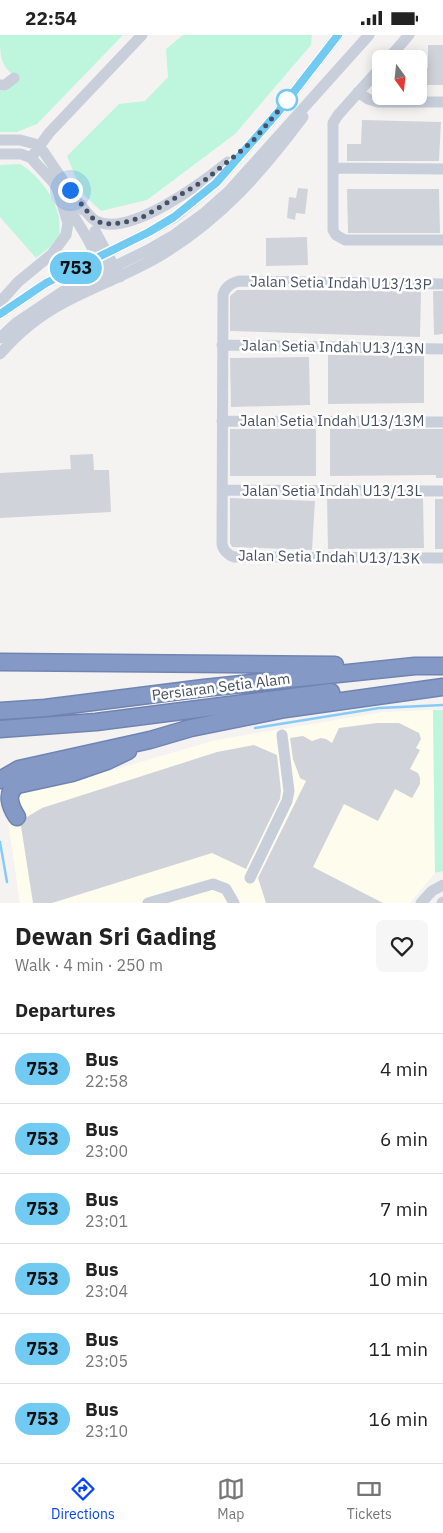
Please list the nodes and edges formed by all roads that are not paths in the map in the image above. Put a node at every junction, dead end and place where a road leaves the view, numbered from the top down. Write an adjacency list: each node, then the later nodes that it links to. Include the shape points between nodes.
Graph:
1 (142, 35): 16 (street)
2 (332, 35): 7 (street)
3 (338, 35): 7 (street)
4 (369, 35): 8 (street)
5 (409, 35): 6 (street)
6 (396, 50)
7 (322, 54): 15 (street)
8 (344, 64): 25 (street, via 274,157 228,205 171,249); 29 (street, via 230,190 203,213 148,250 62,291)
9 (372, 77): 12 (street)
10 (14, 78): 11 (street)
11 (0, 85)
12 (358, 93): 13 (street, via 378,102); 19 (street, via 333,123)
13 (443, 102)
14 (0, 140): 16 (street)
15 (252, 142): 22 (street, via 205,180 145,216 106,224 95,221); 28 (street, via 216,183 174,217 46,283)
16 (39, 145): 18 (street); 22 (street)
17 (0, 154): 18 (street, via 20,154)
18 (31, 158): 21 (street)
19 (333, 168): 20 (street); 24 (street, via 333,230 336,235 345,240)
20 (443, 169)
21 (58, 191): 23 (street); 27 (street, via 68,223 66,235 52,254)
22 (80, 205): 23 (street)
23 (91, 234): 25 (street, bridge)
24 (443, 240)
25 (115, 279): 32 (street, via 33,322)
26 (443, 284): 30 (street, Jalan Setia Indah U13/13P, via 239,281 224,291)
27 (0, 302)
28 (0, 314)
29 (0, 338)
30 (222, 345): 31 (street, Jalan Setia Indah U13/13N); 33 (street)
31 (443, 349)
32 (0, 354)
33 (222, 421): 34 (street, Jalan Setia Indah U13/13M); 35 (street)
34 (443, 421)
35 (222, 490): 36 (street, Jalan Setia Indah U13/13L); 37 (street, Jalan Setia Indah U13/13K, via 222,544 234,557)
36 (443, 491)
37 (443, 558)
38 (0, 662): 39 (highway)
39 (415, 666): 40 (highway, Persiaran Setia Alam); 42 (highway, Persiaran Setia Alam)
40 (443, 666)
41 (443, 687): 43 (highway, Persiaran Setia Alam, via 318,693 96,722); 45 (highway, via 285,709 191,728)
42 (0, 711)
43 (0, 729)
44 (282, 735): 50 (street, via 288,801)
45 (150, 740): 46 (highway); 49 (highway, via 107,761 72,773 17,785 10,793)
46 (53, 761): 47 (highway); 48 (highway, via 18,769)
47 (0, 768)
48 (0, 780)
49 (17, 817)
50 (250, 878)
51 (443, 885): 54 (street)
52 (148, 903): 53 (street, via 213,884 226,889)
53 (234, 903)
54 (421, 903)

